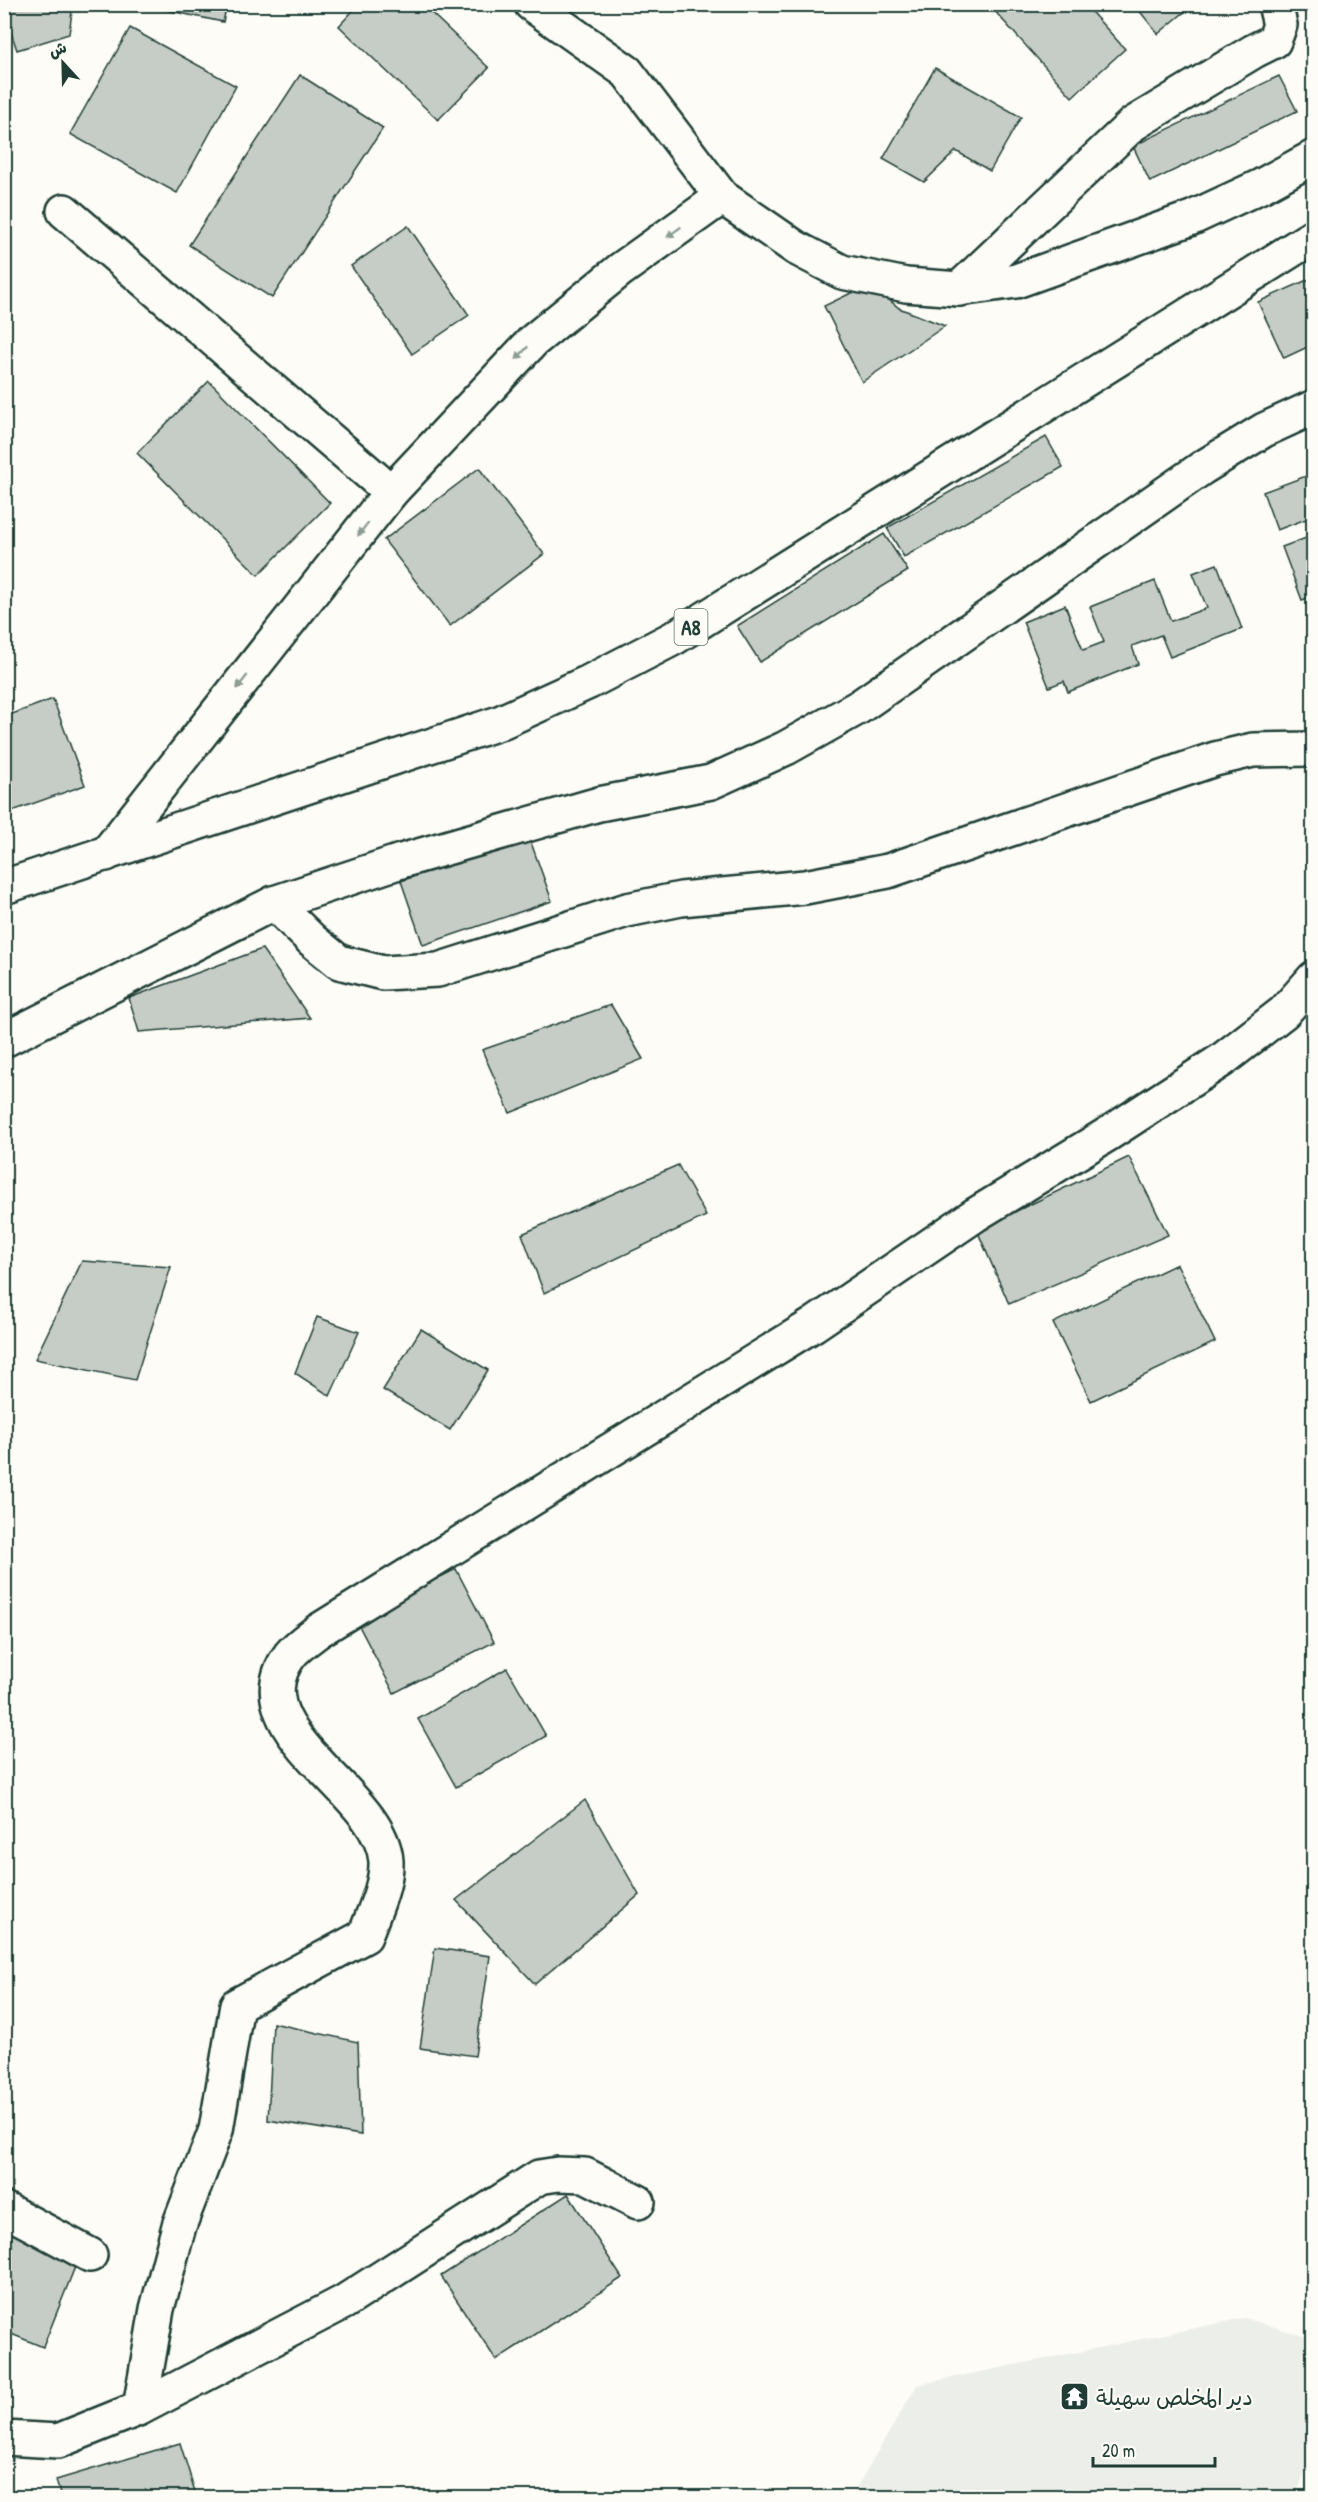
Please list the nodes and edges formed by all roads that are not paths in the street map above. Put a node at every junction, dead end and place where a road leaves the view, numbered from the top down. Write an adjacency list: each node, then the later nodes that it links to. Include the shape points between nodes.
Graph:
1 (531, 4): 4 (main road, via 627,72)
2 (1275, 4): 7 (main road, via 1280,25 1274,41 1133,124)
3 (1314, 157): 7 (main road, via 1192,218 1121,245 1016,281)
4 (722, 197): 7 (main road, via 796,248 842,272 906,285); 9 (main road, one-way to 9, via 620,270 533,341)
5 (64, 211): 9 (main road)
6 (1314, 236): 11 (main road, A8, via 674,638 590,682 499,723)
7 (959, 289)
8 (1314, 407): 13 (main road, via 1264,430 1202,468 860,706 786,748 711,782 598,804 401,861)
9 (391, 492): 11 (main road, one-way to 11)
10 (1314, 749): 13 (main road, via 1253,750 1215,759 888,871 805,887 681,899 638,908 438,970 383,973 339,962)
11 (106, 854): 12 (main road, A8)
12 (4, 887)
13 (274, 903): 15 (main road)
14 (1314, 978): 19 (main road, via 1284,1012 1212,1066 975,1215 813,1325 318,1631 290,1655 278,1680 279,1706 315,1762 353,1797 374,1825 386,1860 381,1893 365,1936 237,2004 216,2130 180,2226 157,2309)
15 (4, 1040)
16 (638, 2202): 19 (main road, via 585,2175 539,2177 344,2302)
17 (4, 2209): 18 (main road)
18 (90, 2255)
19 (140, 2408): 20 (main road, via 58,2441)
20 (4, 2438)

